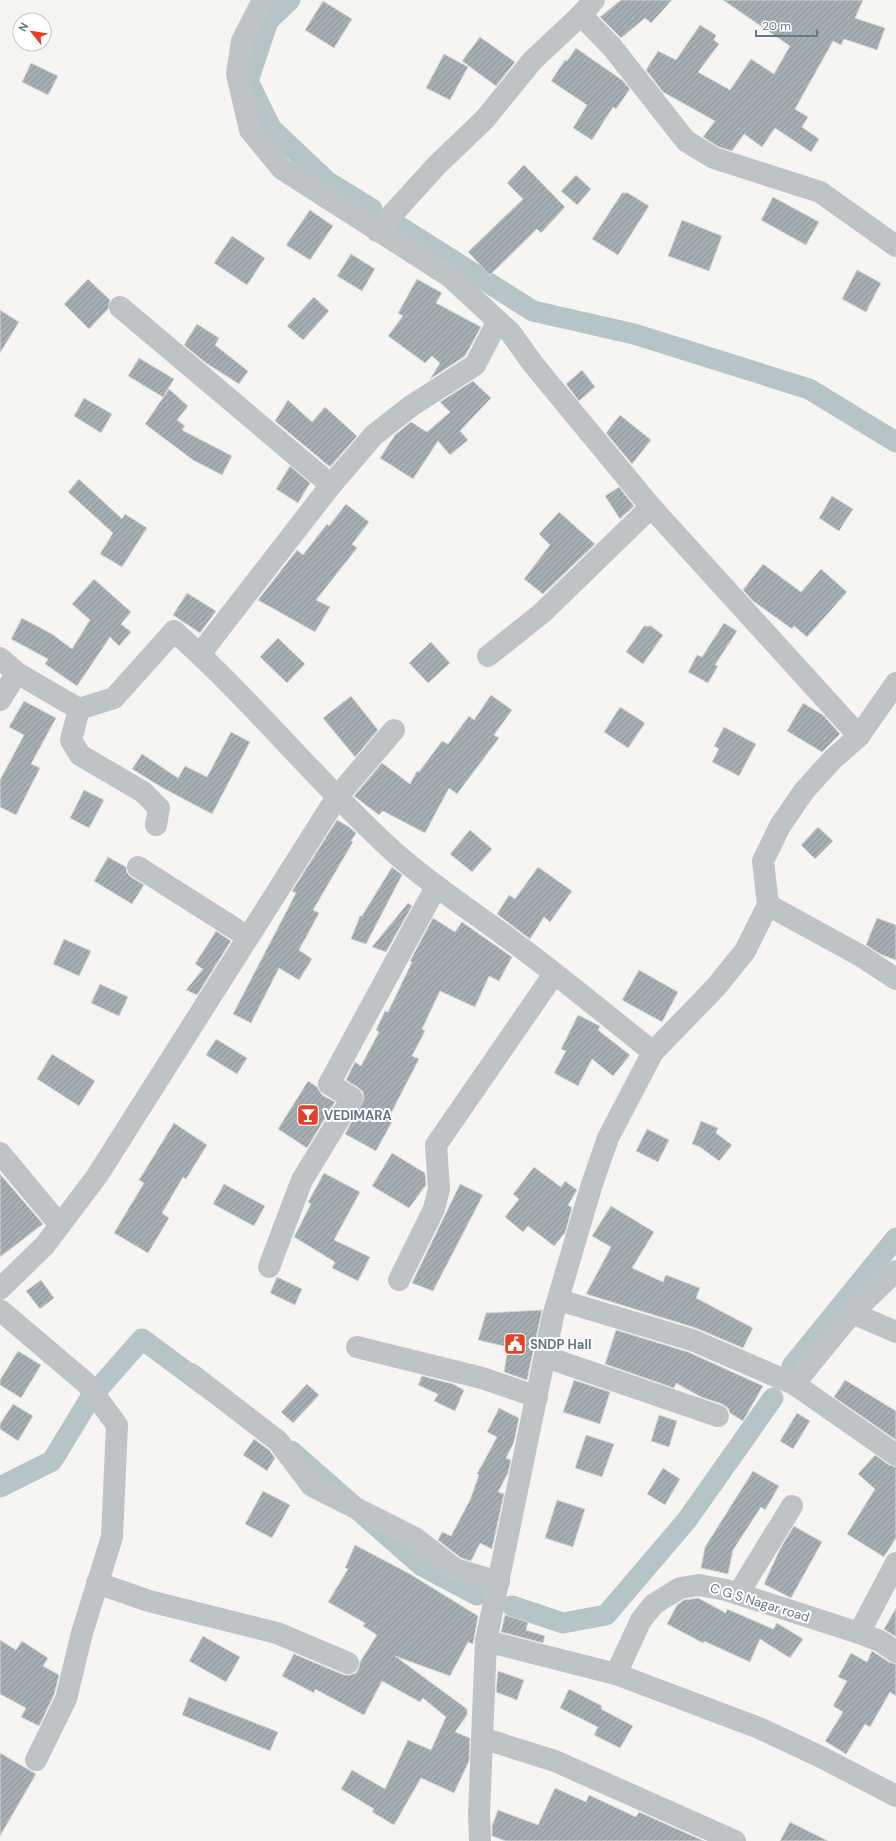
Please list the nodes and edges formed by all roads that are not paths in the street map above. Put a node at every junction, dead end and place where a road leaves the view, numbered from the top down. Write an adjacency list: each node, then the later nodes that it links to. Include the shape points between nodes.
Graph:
1 (263, 0): 3 (street, via 242,41 237,74 250,130 282,169)
2 (588, 7): 3 (street, via 532,60 485,119 437,165); 4 (street, via 612,48 686,141 714,158 820,192)
3 (377, 231): 6 (street, via 449,276)
4 (896, 246)
5 (120, 307): 7 (street)
6 (498, 321): 7 (street, via 474,365 411,406 374,435); 8 (street, via 510,332 533,364)
7 (331, 485): 9 (street)
8 (651, 507): 10 (street, via 542,613); 17 (street)
9 (200, 654): 15 (street, via 174,631 114,698); 18 (street)
10 (488, 656)
11 (0, 658): 12 (street)
12 (17, 673): 14 (street); 15 (street)
13 (896, 682): 17 (street)
14 (0, 700)
15 (79, 709): 19 (street, via 71,740 80,755 143,792 159,808)
16 (394, 730): 18 (street)
17 (859, 736): 22 (street, via 832,760 804,791 780,826 763,861)
18 (337, 797): 21 (street, via 393,851); 23 (street)
19 (156, 825)
20 (138, 868): 23 (street)
21 (436, 887): 25 (street); 29 (street, via 329,1084 352,1098 302,1180)
22 (768, 905): 24 (street); 26 (street, via 745,951 716,987)
23 (248, 937): 28 (street, via 97,1176)
24 (893, 972)
25 (554, 974): 26 (street); 31 (street, via 436,1145 439,1189 434,1209)
26 (653, 1052): 33 (street, via 608,1138 575,1240)
27 (0, 1153): 28 (street)
28 (60, 1225): 32 (street, via 45,1246)
29 (269, 1267)
30 (896, 1271): 35 (street)
31 (399, 1280)
32 (0, 1289)
33 (559, 1300): 38 (street, via 553,1316); 40 (street, via 692,1340)
34 (0, 1310): 47 (street, via 86,1383 117,1426 112,1537)
35 (852, 1313): 36 (street); 40 (street)
36 (896, 1332)
37 (357, 1347): 41 (street, via 482,1378)
38 (546, 1357): 41 (street); 42 (street)
39 (191, 1374): 46 (street, via 278,1441 312,1486 415,1538 455,1569)
40 (794, 1384): 43 (street)
41 (537, 1397): 46 (street)
42 (718, 1416)
43 (896, 1455)
44 (792, 1506): 48 (street)
45 (896, 1563): 49 (street)
46 (499, 1582): 50 (street)
47 (98, 1583): 52 (street, via 149,1601 277,1633); 55 (street, via 82,1633 66,1699)
48 (738, 1594): 49 (street, C G S Nagar road); 53 (street, C G S Nagar road, via 699,1585 680,1588 654,1604 642,1620)
49 (860, 1633): 51 (street, C G S Nagar road, via 880,1641)
50 (486, 1641): 53 (street); 54 (street)
51 (896, 1652)
52 (348, 1663)
53 (616, 1674): 56 (street, via 759,1728)
54 (482, 1738): 57 (street); 58 (street, via 555,1761)
55 (36, 1760)
56 (896, 1796)
57 (480, 1841)
58 (735, 1841)

